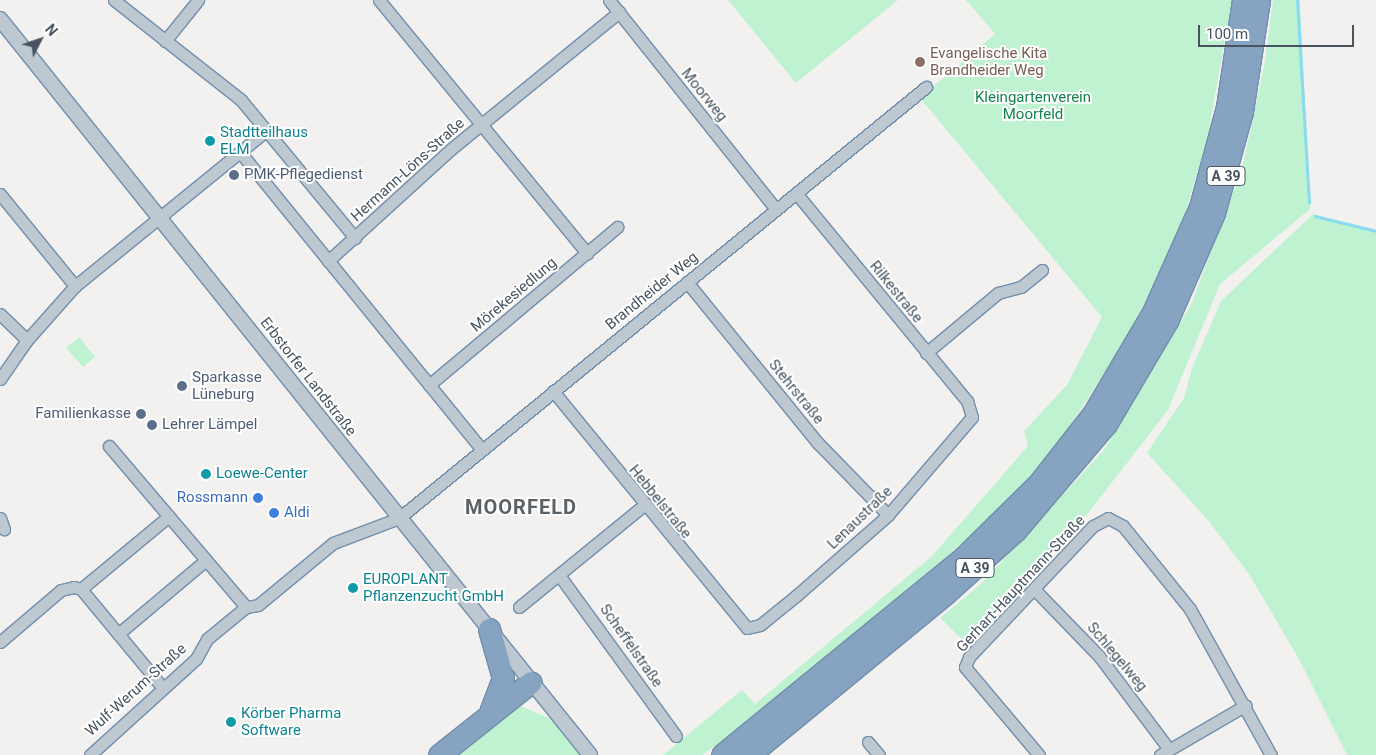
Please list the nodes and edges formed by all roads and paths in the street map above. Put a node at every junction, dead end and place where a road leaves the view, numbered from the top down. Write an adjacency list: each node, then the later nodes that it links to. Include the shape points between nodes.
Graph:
1 (114, 0): 9 (street, Hermann-Löns-Straße)
2 (198, 0): 9 (street)
3 (379, 0): 11 (street)
4 (609, 0): 7 (street, Moorweg)
5 (1243, 0): 58 (highway, A 39, via 1227,107 1200,207 1153,312 1093,414 1039,483 964,557)
6 (1259, 0): 59 (highway, A 39, via 1242,111 1214,213 1167,321 1106,424 1051,494 1002,543)
7 (619, 12): 11 (street, Hermann-Löns-Straße); 16 (street, Moorweg)
8 (0, 19): 17 (street, Erbstorfer Landstraße)
9 (166, 41): 12 (street, Hermann-Löns-Straße, via 241,100)
10 (926, 87): 14 (street, Brandheider Weg)
11 (481, 124): 19 (street, Hermann-Löns-Straße); 20 (street)
12 (267, 130): 13 (street); 19 (street, Hermann-Löns-Straße)
13 (240, 152): 17 (street); 21 (street)
14 (796, 193): 16 (street, Brandheider Weg); 27 (street, Rilkestraße)
15 (0, 194): 24 (street)
16 (776, 209): 23 (street, Brandheider Weg)
17 (160, 217): 24 (street); 37 (street, Erbstorfer Landstraße)
18 (617, 228): 20 (street, Mörekesiedlung)
19 (355, 238): 21 (street, Hermann-Löns-Straße)
20 (587, 253): 29 (street, Mörekesiedlung)
21 (328, 261): 29 (street)
22 (1042, 270): 27 (street, via 1021,287 998,293)
23 (687, 282): 30 (street, Brandheider Weg); 35 (street, Stehrstraße, via 818,443)
24 (75, 286): 26 (street)
25 (0, 314): 26 (street)
26 (27, 340): 28 (street)
27 (926, 353): 31 (street, Rilkestraße)
28 (0, 380)
29 (429, 385): 33 (street)
30 (553, 391): 33 (street, Brandheider Weg); 34 (street, Hebbelstraße)
31 (972, 410): 35 (street, Lenaustraße, via 967,426)
32 (109, 446): 36 (street)
33 (482, 450): 37 (street, Brandheider Weg)
34 (644, 505): 39 (street); 44 (street, Hebbelstraße)
35 (888, 515): 44 (street, Lenaustraße, via 760,625)
36 (169, 516): 38 (street); 40 (street)
37 (399, 518): 42 (street, Wulf-Werum-Straße, via 333,543 258,605); 45 (street, Erbstorfer Landstraße)
38 (206, 560): 42 (street); 46 (street)
39 (559, 575): 43 (street); 52 (street, Scheffelstraße)
40 (81, 589): 46 (street); 47 (street, via 61,590)
41 (1036, 591): 50 (street, Gerhart-Hauptmann-Straße, via 1093,526 1108,518 1123,526 1190,609); 54 (street, Schlegelweg, via 1099,656); 61 (street, Gerhart-Hauptmann-Straße, via 969,657 965,667)
42 (246, 607): 49 (street, Wulf-Werum-Straße, via 207,639 196,659)
43 (518, 607)
44 (747, 628)
45 (489, 629): 48 (street, Erbstorfer Landstraße); 51 (highway, via 503,678)
46 (118, 634): 49 (street)
47 (0, 642)
48 (531, 682): 51 (highway); 57 (street, Erbstorfer Landstraße)
49 (162, 687): 55 (street, Wulf-Werum-Straße)
50 (1246, 705): 54 (street); 62 (street, Gerhart-Hauptmann-Straße)
51 (488, 714): 56 (highway)
52 (676, 736)
53 (868, 742): 60 (street)
54 (1164, 752)
55 (90, 755)
56 (439, 755)
57 (590, 755)
58 (722, 755)
59 (749, 755)
60 (879, 755)
61 (1039, 755)
62 (1271, 755)

